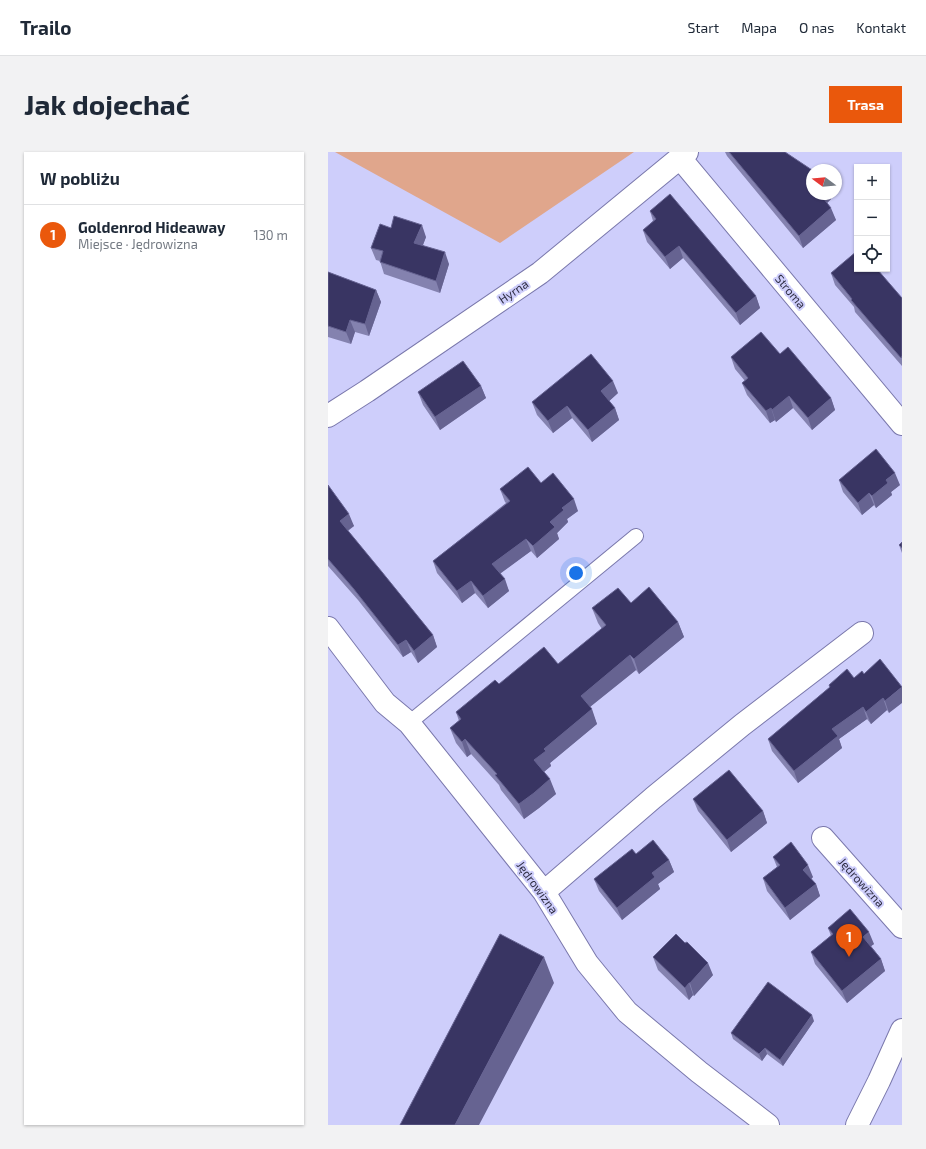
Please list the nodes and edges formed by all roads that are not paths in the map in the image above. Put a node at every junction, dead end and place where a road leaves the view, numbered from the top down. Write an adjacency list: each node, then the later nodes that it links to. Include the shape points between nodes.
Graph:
1 (683, 155): 2 (street, Hyrna, via 540,272); 3 (street, Stroma)
2 (328, 416)
3 (902, 424)
4 (636, 536): 7 (lane)
5 (328, 628): 7 (street, Jędrowizna, via 386,703)
6 (862, 633): 9 (street, via 742,725)
7 (409, 723): 9 (street, Jędrowizna)
8 (823, 838): 10 (street, Jędrowizna)
9 (544, 892): 12 (street, Jędrowizna, via 587,963 627,1012)
10 (902, 927)
11 (902, 1030): 13 (street)
12 (768, 1125)
13 (857, 1125)

